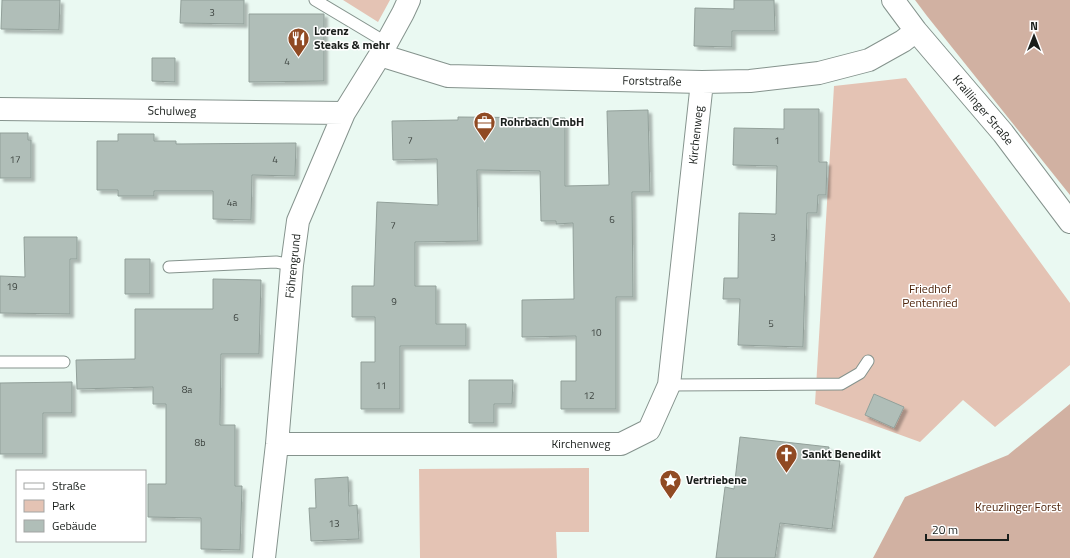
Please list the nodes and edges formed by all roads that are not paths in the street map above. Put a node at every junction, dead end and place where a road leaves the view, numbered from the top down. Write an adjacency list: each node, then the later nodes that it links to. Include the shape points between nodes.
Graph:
1 (315, 0): 5 (lane)
2 (409, 0): 5 (street, Föhrengrund)
3 (893, 0): 4 (street, Kraillinger Straße)
4 (916, 31): 6 (street, Forststraße, via 869,60 819,73 750,81); 9 (street, Kraillinger Straße, via 1003,133)
5 (384, 49): 6 (street, Forststraße, via 448,76); 8 (street, Föhrengrund)
6 (702, 82): 15 (street, Kirchenweg)
7 (0, 109): 8 (street, Schulweg)
8 (344, 113): 10 (street, Föhrengrund, via 298,221)
9 (1070, 222)
10 (292, 265): 11 (lane, via 276,262); 16 (street, Föhrengrund)
11 (169, 267)
12 (868, 361): 15 (lane, via 860,373 841,384)
13 (0, 362): 14 (lane)
14 (64, 362)
15 (669, 385): 16 (street, Kirchenweg, via 649,430 621,444)
16 (277, 444): 17 (street, Föhrengrund)
17 (264, 558)

